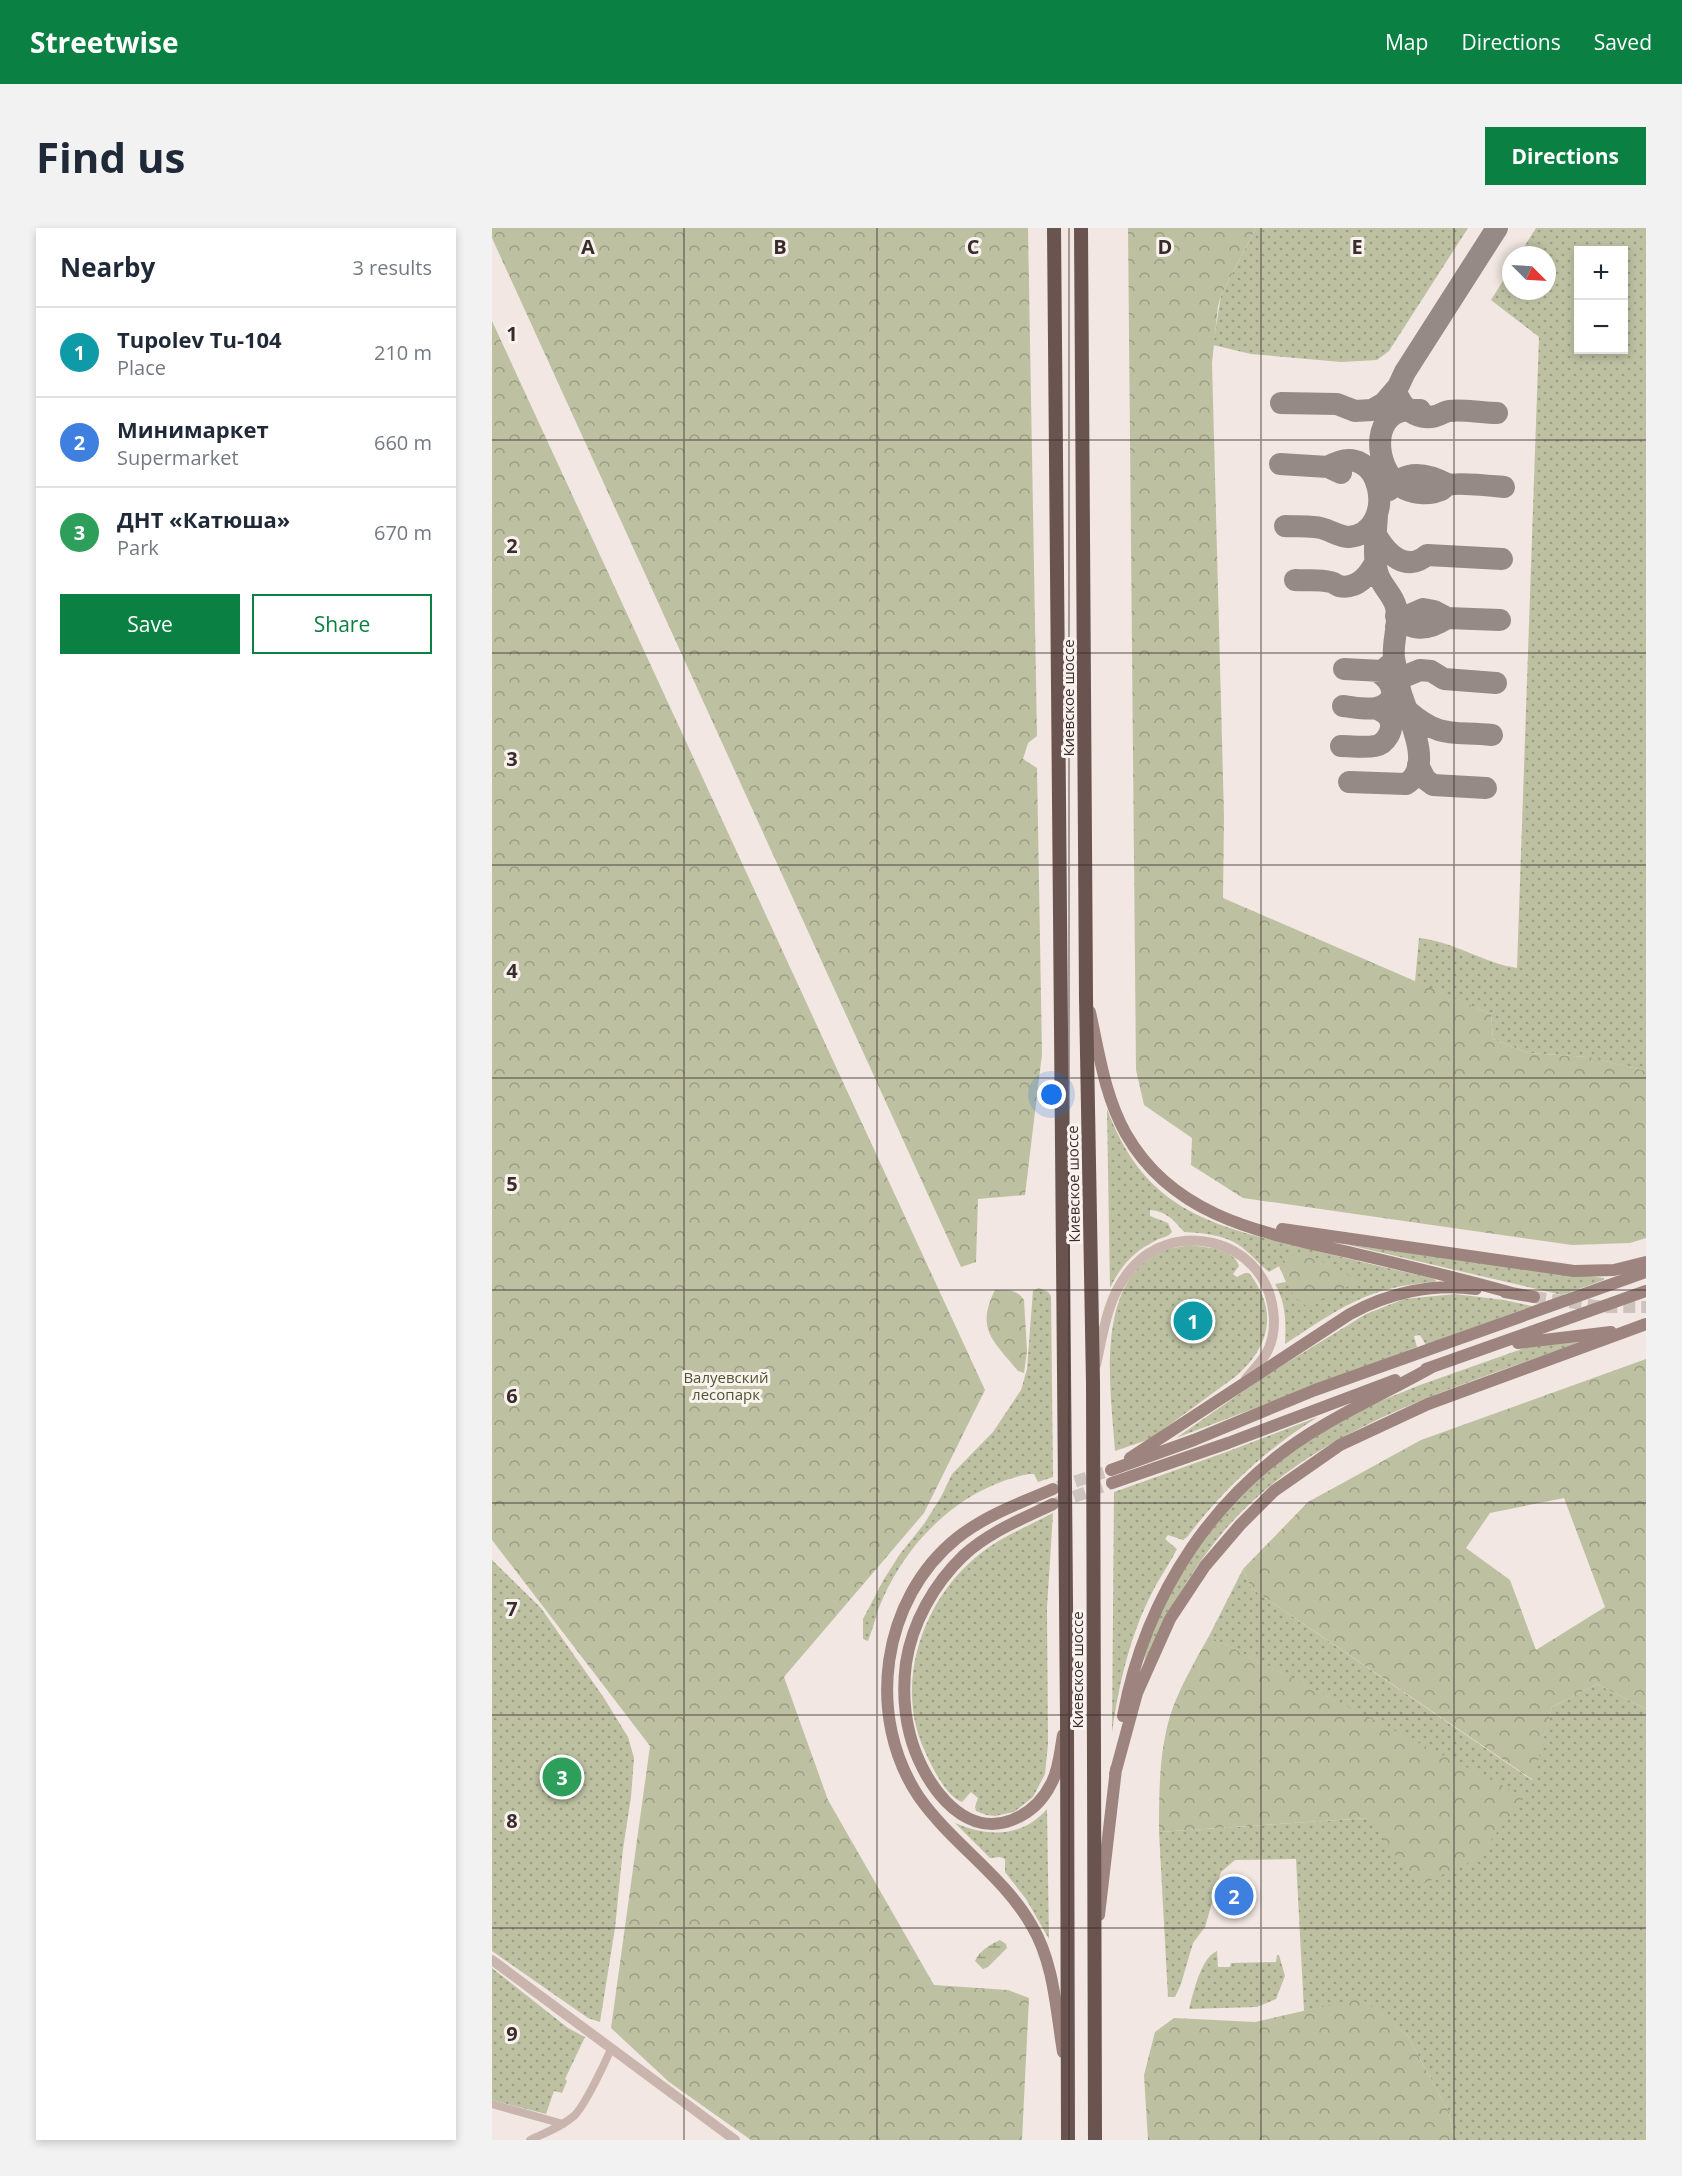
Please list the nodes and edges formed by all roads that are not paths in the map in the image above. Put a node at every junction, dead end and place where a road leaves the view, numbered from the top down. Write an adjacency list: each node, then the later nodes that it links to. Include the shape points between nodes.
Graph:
1 (1054, 228): 19 (highway, Киевское шоссе)
2 (1081, 228): 3 (highway, Киевское шоссе)
3 (1086, 998): 4 (main road, via 1112,1104 1131,1143 1154,1173 1176,1192); 14 (highway, Киевское шоссе)
4 (1234, 1222): 5 (main road, via 1574,1271 1614,1270); 8 (main road)
5 (1646, 1262)
6 (1646, 1272): 15 (main road, via 1326,1385 1112,1470)
7 (1646, 1291): 12 (main road)
8 (1512, 1293): 9 (main road); 15 (main road, via 1443,1287 1372,1301)
9 (1534, 1297)
10 (1646, 1324): 11 (main road)
11 (1628, 1331): 12 (main road); 20 (main road, via 1428,1404 1340,1445 1274,1491 1205,1566 1170,1619 1137,1693)
12 (1485, 1349): 13 (main road)
13 (1432, 1367): 16 (main road); 20 (main road, via 1323,1425 1286,1450 1236,1494 1199,1536 1169,1582 1141,1646 1124,1712)
14 (1093, 1383): 15 (street, via 1110,1306 1128,1272 1155,1249 1195,1240 1217,1244 1242,1256 1259,1273 1269,1293 1274,1321 1271,1341 1261,1362); 22 (highway, Киевское шоссе)
15 (1240, 1385)
16 (1112, 1483)
17 (1053, 1489): 24 (main road, via 983,1520 956,1539 929,1568 908,1601 896,1631 888,1665 887,1700 902,1766 914,1788 947,1831 1010,1893 1034,1928 1049,1966)
18 (1053, 1504): 19 (main road, via 979,1543 945,1576 922,1612 912,1638 905,1676 906,1709 916,1753 936,1790 962,1815 991,1824 1017,1818 1042,1797 1055,1776)
19 (1067, 1716): 24 (highway, Киевское шоссе)
20 (1115, 1774): 22 (main road)
21 (492, 1960): 23 (street)
22 (1094, 1966): 30 (highway, Киевское шоссе)
23 (611, 2049): 26 (street, via 577,2111); 28 (street)
24 (1067, 2074): 29 (highway, Киевское шоссе)
25 (492, 2104): 26 (street)
26 (562, 2124): 27 (street)
27 (530, 2140)
28 (735, 2140)
29 (1068, 2140)
30 (1095, 2140)

